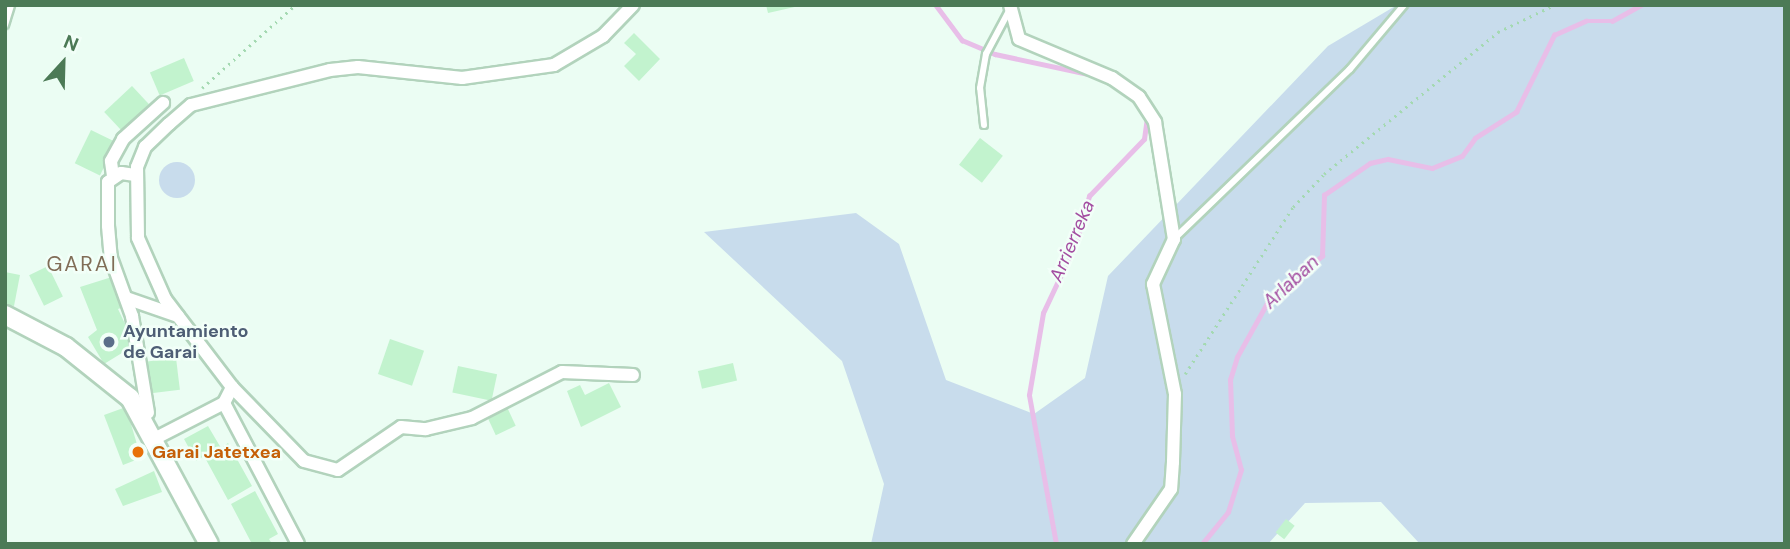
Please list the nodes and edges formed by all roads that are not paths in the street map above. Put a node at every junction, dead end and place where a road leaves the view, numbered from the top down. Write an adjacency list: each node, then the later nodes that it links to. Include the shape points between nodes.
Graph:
1 (11, 5): 5 (lane)
2 (633, 5): 8 (street, via 603,36 554,65 462,78 358,67 191,105 145,147)
3 (1404, 5): 10 (lane, via 1350,69)
4 (1010, 8): 7 (lane, via 986,54 980,88); 10 (street, via 1019,39 1112,78 1139,97 1155,122)
5 (5, 25)
6 (163, 103): 9 (street, via 123,139 111,161)
7 (984, 125)
8 (135, 175): 9 (street); 13 (street, via 133,213 146,262)
9 (113, 176): 11 (street, via 111,258)
10 (1174, 239): 21 (street, via 1153,284 1175,394 1171,489)
11 (125, 298): 13 (street); 17 (street)
12 (5, 315): 18 (street, via 42,331 115,384)
13 (182, 317): 15 (street)
14 (633, 375): 15 (street, via 562,372 472,418 426,429 401,427 338,470 304,461)
15 (232, 387): 16 (street)
16 (224, 403): 18 (street); 20 (street)
17 (148, 413)
18 (154, 439): 19 (street)
19 (209, 544)
20 (298, 544)
21 (1133, 544)

